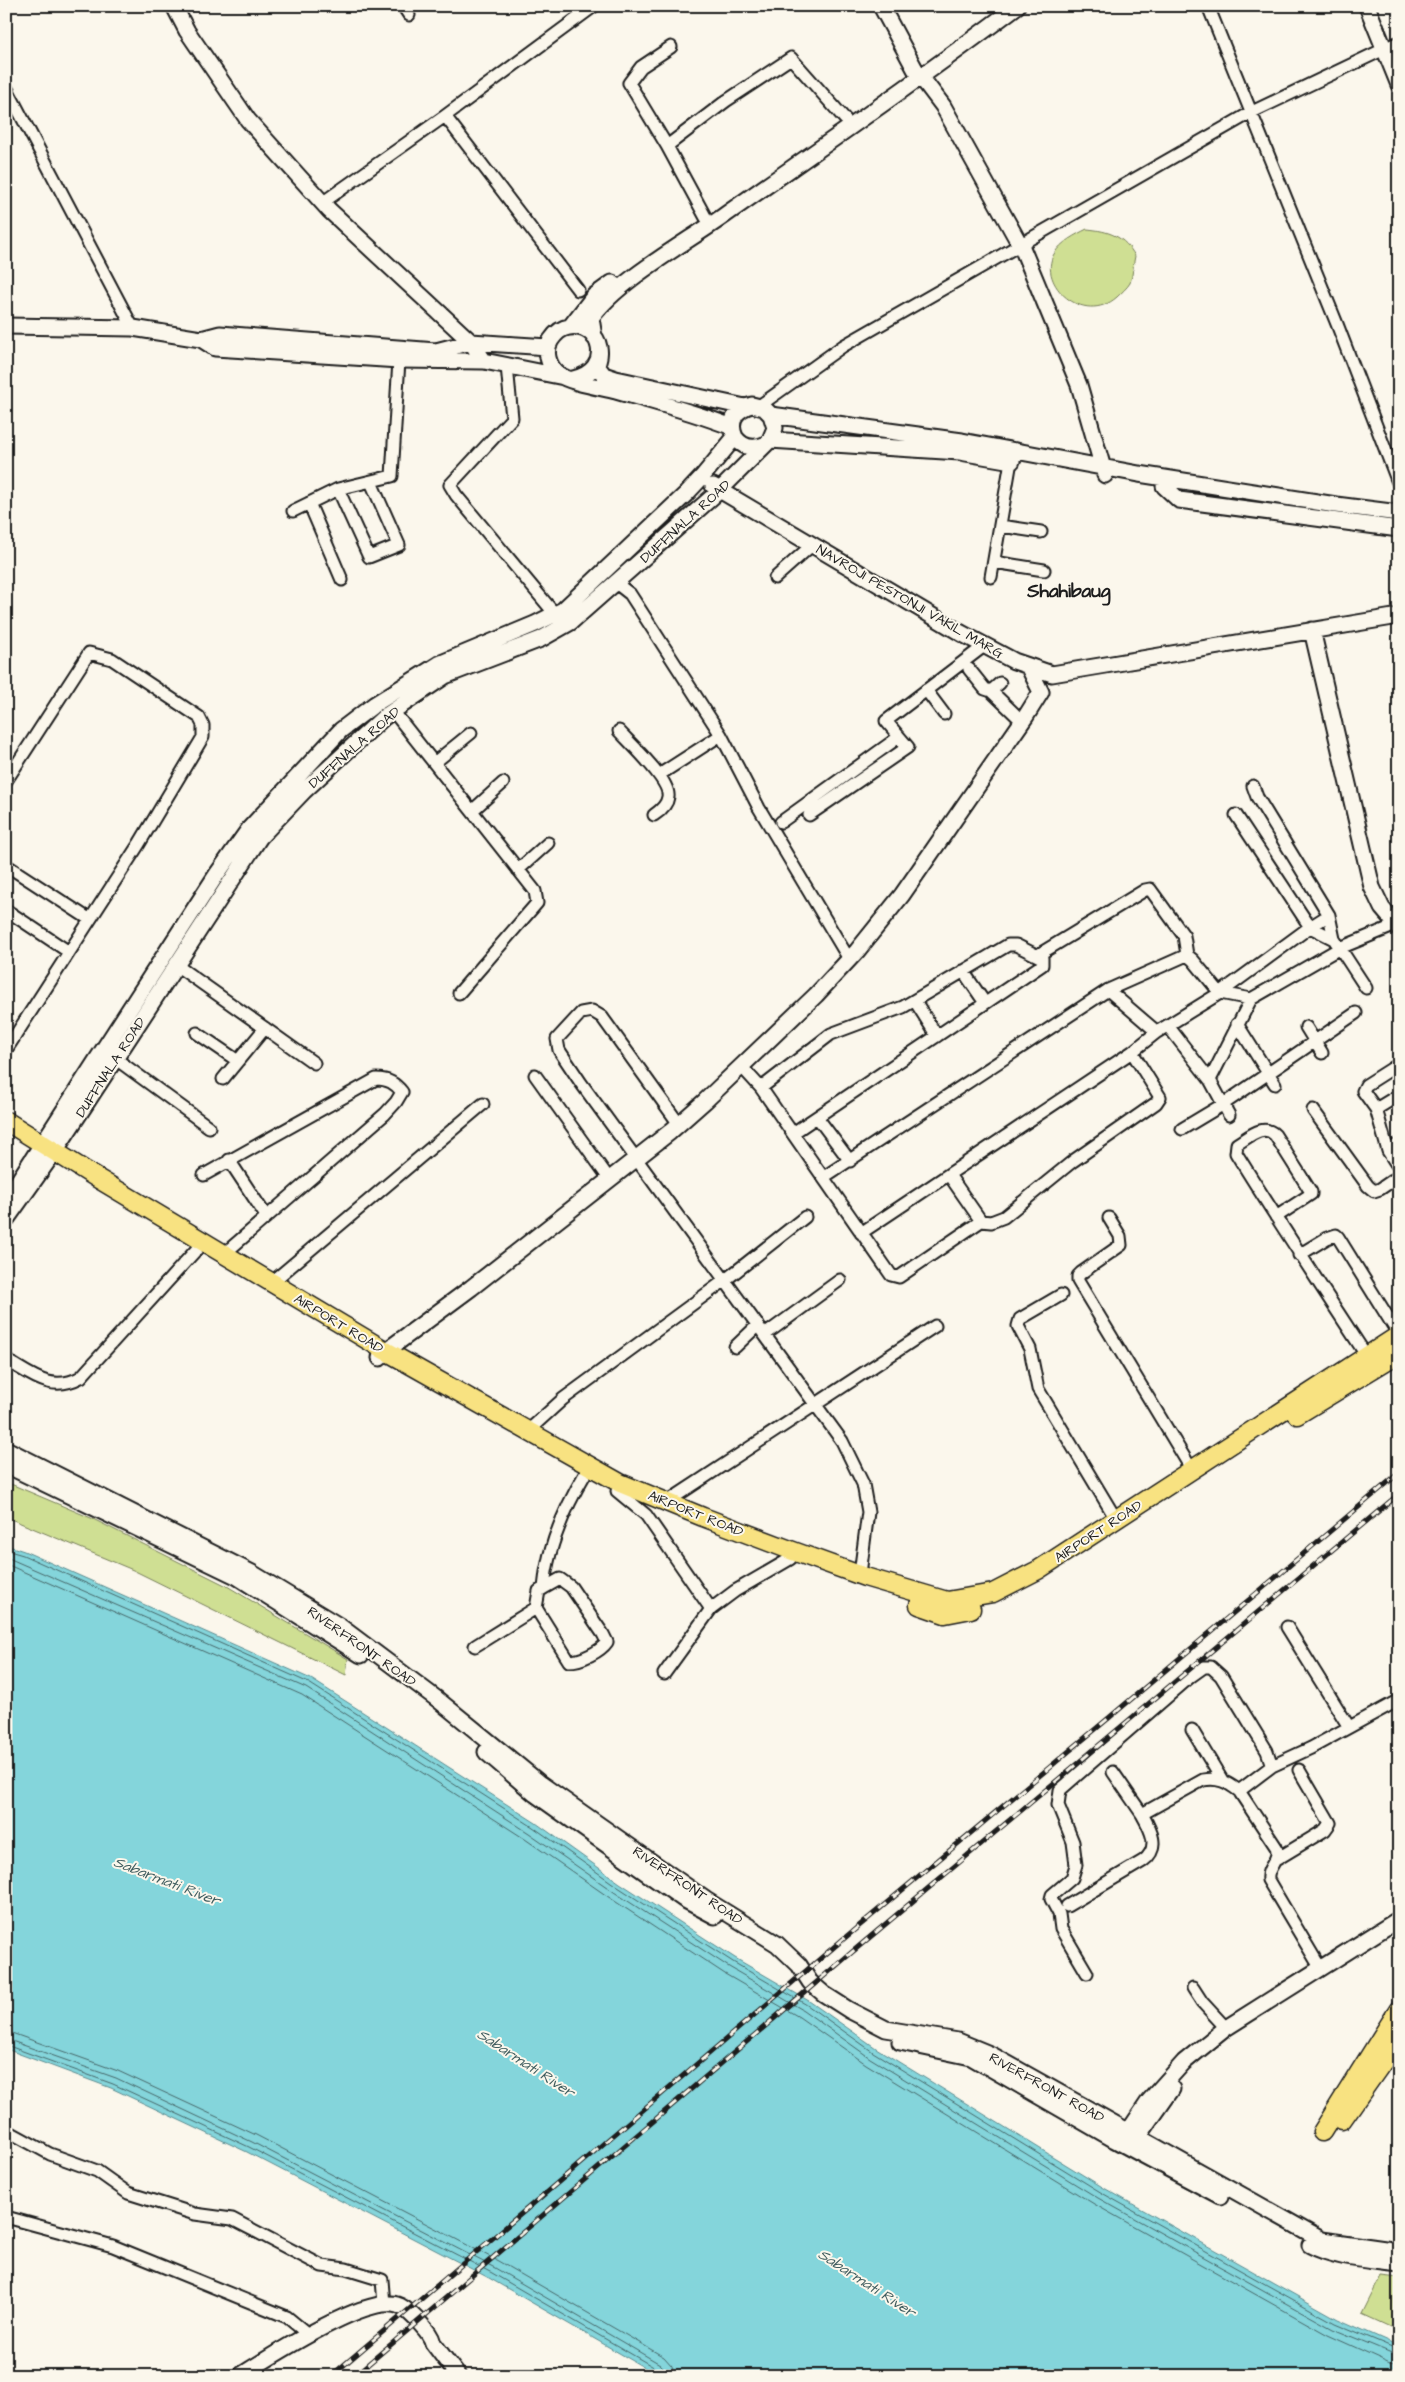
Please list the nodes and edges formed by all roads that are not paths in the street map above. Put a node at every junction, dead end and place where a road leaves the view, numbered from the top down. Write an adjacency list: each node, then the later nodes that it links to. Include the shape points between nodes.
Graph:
1 (174, 6): 19 (main road, via 187,31 248,120)
2 (594, 6): 16 (street)
3 (881, 6): 12 (main road)
4 (888, 6): 12 (main road)
5 (1002, 6): 12 (main road)
6 (1017, 6): 12 (main road)
7 (1208, 6): 15 (street)
8 (1367, 6): 11 (main road)
9 (1399, 42): 11 (street)
10 (671, 46): 18 (street, via 641,67 629,83)
11 (1384, 48): 13 (main road); 15 (street)
12 (921, 73): 17 (main road); 21 (main road, via 943,106); 26 (main road, via 602,303 591,318)
13 (1399, 85)
14 (6, 87): 25 (street)
15 (1252, 112): 21 (street); 43 (street)
16 (446, 116): 19 (street); 22 (street)
17 (845, 119): 18 (street, via 791,58); 20 (main road)
18 (666, 146): 20 (street)
19 (322, 203): 28 (main road)
20 (706, 218): 24 (main road, via 594,296)
21 (1020, 245): 35 (street, via 844,346); 39 (main road, via 1080,385)
22 (578, 290)
23 (6, 326): 25 (main road)
24 (570, 327): 26 (main road, via 583,328); 29 (main road, via 556,333)
25 (133, 328): 27 (main road)
26 (594, 337): 30 (main road)
27 (201, 339): 28 (main road, via 220,334 436,351); 31 (main road, via 216,348)
28 (471, 342): 29 (main road); 32 (main road)
29 (548, 347): 34 (main road, via 551,366)
30 (600, 356): 34 (main road, via 592,371 585,376); 35 (main road, via 597,366 604,375)
31 (399, 360): 32 (main road); 41 (street, via 392,476)
32 (484, 361): 33 (main road)
33 (507, 366): 34 (main road); 60 (street, via 512,418 450,485)
34 (568, 378): 36 (main road, via 688,410)
35 (758, 409): 36 (main road, via 736,415); 37 (main road, via 774,428); 39 (main road, via 962,441)
36 (733, 432): 37 (main road, via 744,446 758,448); 40 (main road)
37 (767, 443): 38 (main road, via 960,452); 45 (main road, DUFFNALA ROAD)
38 (1011, 461): 39 (main road); 50 (street)
39 (1104, 472): 42 (main road); 48 (main road)
40 (702, 477): 45 (main road, NAVROJI PESTONJI VAKIL MARG); 60 (main road)
41 (371, 482): 44 (street); 44 (street, via 399,545 369,557)
42 (1164, 486): 49 (main road); 51 (main road, via 1179,500)
43 (1399, 486)
44 (338, 490): 46 (street)
45 (719, 491): 53 (main road, NAVROJI PESTONJI VAKIL MARG); 59 (main road, DUFFNALA ROAD)
46 (309, 503): 47 (street); 58 (street)
47 (292, 511)
48 (1399, 513)
49 (1399, 520)
50 (1000, 526): 52 (street); 54 (street)
51 (1399, 529)
52 (1042, 532)
53 (812, 545): 57 (street); 63 (main road, NAVROJI PESTONJI VAKIL MARG)
54 (994, 562): 55 (street); 56 (street)
55 (1044, 570)
56 (991, 577)
57 (776, 578)
58 (342, 580)
59 (616, 583): 71 (main road, DUFFNALA ROAD, via 571,622 541,639 445,676); 76 (street, via 630,594)
60 (555, 614): 147 (main road, via 438,664 341,730 306,765 249,829 216,874)
61 (1399, 616): 62 (main road, NAVROJI PESTONJI VAKIL MARG)
62 (1312, 630): 66 (main road, NAVROJI PESTONJI VAKIL MARG); 94 (main road, via 1372,887 1382,908)
63 (984, 646): 64 (main road, NAVROJI PESTONJI VAKIL MARG); 68 (street)
64 (1028, 666): 66 (main road, NAVROJI PESTONJI VAKIL MARG, via 1052,674); 70 (main road)
65 (968, 669): 69 (street, via 985,689)
66 (1072, 671): 70 (main road)
67 (1000, 683): 69 (street)
68 (926, 690): 72 (street); 77 (street, via 886,720)
69 (991, 691): 73 (street)
70 (1041, 692): 73 (main road)
71 (393, 711): 78 (street); 101 (main road, DUFFNALA ROAD, via 304,790 260,837)
72 (944, 714)
73 (1022, 721): 100 (main road, via 902,895)
74 (619, 731): 79 (street)
75 (471, 733): 78 (street)
76 (721, 735): 79 (street); 100 (street, via 759,808)
77 (899, 737): 85 (street, via 908,747); 87 (street)
78 (434, 763): 83 (street)
79 (659, 775): 84 (street, via 668,796 661,810)
80 (6, 781): 93 (street, via 89,653 112,659 199,717 203,737)
81 (503, 783): 83 (street)
82 (1253, 786): 92 (street)
83 (472, 811): 90 (street)
84 (654, 815)
85 (809, 815)
86 (1236, 815): 95 (street)
87 (782, 822)
88 (548, 843): 90 (street)
89 (6, 865): 93 (street)
90 (518, 870): 105 (street, via 535,891 536,903)
91 (6, 910): 97 (street)
92 (1329, 915): 95 (street); 96 (street)
93 (88, 919): 97 (street)
94 (1397, 926): 96 (street)
95 (1310, 927): 96 (street); 106 (street)
96 (1337, 944): 103 (street); 107 (street)
97 (69, 952): 119 (street)
98 (1038, 955): 99 (street, via 1150,889 1184,936); 102 (street, via 1012,944); 109 (street, via 1042,965)
99 (1187, 956): 104 (street); 106 (street)
100 (849, 959): 126 (main road)
101 (176, 966): 114 (street); 122 (main road, DUFFNALA ROAD)
102 (963, 971): 108 (street); 109 (street)
103 (1366, 988)
104 (1108, 990): 115 (street); 151 (street)
105 (459, 993)
106 (1220, 993): 107 (street); 112 (street)
107 (1251, 999): 111 (street)
108 (916, 1001): 117 (street); 132 (street, via 831,1034)
109 (985, 1003): 117 (street)
110 (1356, 1013): 118 (street)
111 (1237, 1024): 127 (street); 130 (street)
112 (1168, 1026): 115 (street); 130 (street)
113 (1306, 1027): 118 (street)
114 (265, 1028): 123 (street); 124 (street)
115 (1157, 1032): 120 (street)
116 (197, 1033): 123 (street)
117 (937, 1036): 139 (street)
118 (1315, 1041): 121 (street); 127 (street)
119 (6, 1050)
120 (1132, 1052): 153 (street); 164 (street, via 1160,1100 1073,1160 1004,1217 991,1222)
121 (1322, 1053)
122 (116, 1059): 142 (street); 147 (main road, DUFFNALA ROAD)
123 (238, 1061): 129 (street)
124 (314, 1063)
125 (1399, 1064): 136 (street, via 1363,1088)
126 (741, 1066): 132 (street); 141 (main road)
127 (1267, 1074): 131 (street); 135 (street)
128 (535, 1075): 157 (street)
129 (223, 1079)
130 (1210, 1080): 135 (street)
131 (1275, 1084)
132 (761, 1088): 145 (street)
133 (1399, 1095): 136 (street)
134 (483, 1104): 172 (street)
135 (1222, 1106): 138 (street); 143 (street)
136 (1376, 1109): 148 (street)
137 (1313, 1110): 155 (street, via 1374,1191)
138 (1229, 1115)
139 (817, 1117): 145 (street); 151 (street)
140 (6, 1120): 147 (main road, AIRPORT ROAD)
141 (679, 1124): 149 (main road); 149 (street, via 602,1017 592,1011 581,1013 557,1039 559,1050)
142 (210, 1127)
143 (1182, 1129)
144 (6, 1130): 147 (main road, AIRPORT ROAD)
145 (793, 1133): 156 (street)
146 (1399, 1144): 148 (street)
147 (46, 1151): 158 (main road); 163 (main road); 166 (main road, AIRPORT ROAD); 167 (main road, AIRPORT ROAD)
148 (1388, 1151): 152 (street)
149 (637, 1158): 157 (main road); 171 (street)
150 (229, 1160): 154 (street); 159 (street); 159 (street, via 376,1079 396,1084 402,1092 385,1114)
151 (850, 1161): 156 (street)
152 (1399, 1168)
153 (949, 1175): 164 (street); 165 (street)
154 (204, 1176)
155 (1399, 1176)
156 (824, 1177): 165 (street)
157 (610, 1180): 181 (main road)
158 (6, 1200)
159 (266, 1216): 167 (street)
160 (805, 1217): 171 (street)
161 (1276, 1217): 161 (street, via 1235,1148 1263,1129 1275,1135 1312,1192); 168 (street)
162 (1109, 1218): 188 (street, via 1120,1236 1121,1245 1081,1273 1078,1281)
163 (6, 1220)
164 (981, 1221): 165 (street, via 899,1277 891,1275)
165 (861, 1234)
166 (197, 1249): 181 (main road, AIRPORT ROAD); 183 (street, via 81,1376 63,1384 47,1383)
167 (224, 1254): 172 (main road, AIRPORT ROAD)
168 (1299, 1255): 178 (street, via 1336,1235); 182 (street)
169 (1364, 1268): 174 (street)
170 (840, 1280): 177 (street)
171 (724, 1281): 175 (street); 185 (street, via 563,1399)
172 (271, 1283): 181 (main road, AIRPORT ROAD)
173 (1061, 1295): 192 (street, via 1020,1319 1018,1326 1030,1349 1038,1389)
174 (1399, 1322)
175 (758, 1325): 177 (street); 179 (street)
176 (935, 1326): 184 (street)
177 (766, 1334): 184 (street)
178 (1399, 1335): 182 (main road, AIRPORT ROAD)
179 (735, 1347)
180 (1399, 1353): 193 (main road, AIRPORT ROAD, via 998,1603 945,1614)
181 (383, 1355): 185 (main road, AIRPORT ROAD); 189 (main road, AIRPORT ROAD)
182 (1366, 1355): 188 (main road, AIRPORT ROAD)
183 (6, 1360)
184 (816, 1404): 191 (street); 194 (street, via 842,1441 863,1484 868,1512)
185 (529, 1430): 191 (main road, AIRPORT ROAD, via 620,1483)
186 (6, 1449): 221 (main road, RIVERFRONT ROAD, via 252,1574 340,1627 437,1699 542,1784 706,1900 777,1944 810,1982 849,2010 886,2030 958,2041 992,2056)
187 (6, 1465): 221 (main road, RIVERFRONT ROAD, via 236,1576 346,1644 433,1708 535,1794 684,1899 774,1953 810,1993 853,2024 902,2043 971,2058)
188 (1192, 1470): 192 (main road, AIRPORT ROAD)
189 (585, 1474): 190 (main road, AIRPORT ROAD); 195 (street, via 569,1501 546,1566)
190 (617, 1491): 193 (main road, AIRPORT ROAD); 197 (street, via 646,1515)
191 (667, 1502): 194 (main road, AIRPORT ROAD)
192 (1116, 1519): 194 (main road, AIRPORT ROAD, via 1038,1570 993,1593 947,1601)
193 (790, 1559): 197 (street)
194 (860, 1574)
195 (544, 1588): 196 (street, via 539,1591); 196 (street, via 560,1579 566,1582 607,1642 576,1661 569,1661)
196 (536, 1608): 199 (street)
197 (711, 1609): 200 (street)
198 (1287, 1626): 202 (street)
199 (475, 1646)
200 (664, 1674)
201 (1399, 1700): 202 (street)
202 (1349, 1727): 204 (street)
203 (1192, 1730): 207 (street)
204 (1272, 1766): 208 (street); 215 (street, via 1267,1751 1221,1676 1211,1667 1204,1667 1060,1790 1058,1805 1073,1842 1076,1865 1072,1878 1051,1899 1059,1914 1061,1929)
205 (1299, 1770): 210 (street, via 1330,1823 1325,1830)
206 (1113, 1772): 209 (street)
207 (1222, 1780): 208 (street); 209 (street, via 1203,1780)
208 (1239, 1791): 210 (street, via 1276,1847)
209 (1142, 1814): 211 (street, via 1153,1841 1152,1853)
210 (1276, 1859): 214 (street, via 1269,1870 1268,1880)
211 (1067, 1906)
212 (1399, 1919): 214 (main road)
213 (1399, 1928): 221 (main road, via 1218,2045 1173,2088)
214 (1321, 1970): 218 (main road)
215 (1087, 1973)
216 (1193, 1988): 218 (street)
217 (1399, 2009): 219 (main road, via 1325,2135)
218 (1226, 2028): 221 (main road, via 1184,2062 1149,2101)
219 (1399, 2039)
220 (6, 2130): 225 (street, via 50,2154 96,2171 128,2193 194,2214 232,2219 322,2266 346,2269 382,2280)
221 (1129, 2141): 223 (main road, RIVERFRONT ROAD, via 1322,2240); 224 (main road, RIVERFRONT ROAD, via 1318,2250)
222 (6, 2216): 226 (street, via 113,2246 287,2317)
223 (1399, 2251)
224 (1399, 2264)
225 (387, 2304): 226 (main road, via 354,2312); 228 (main road, via 403,2307 416,2319)
226 (309, 2336): 227 (main road)
227 (240, 2376)
228 (458, 2376)

